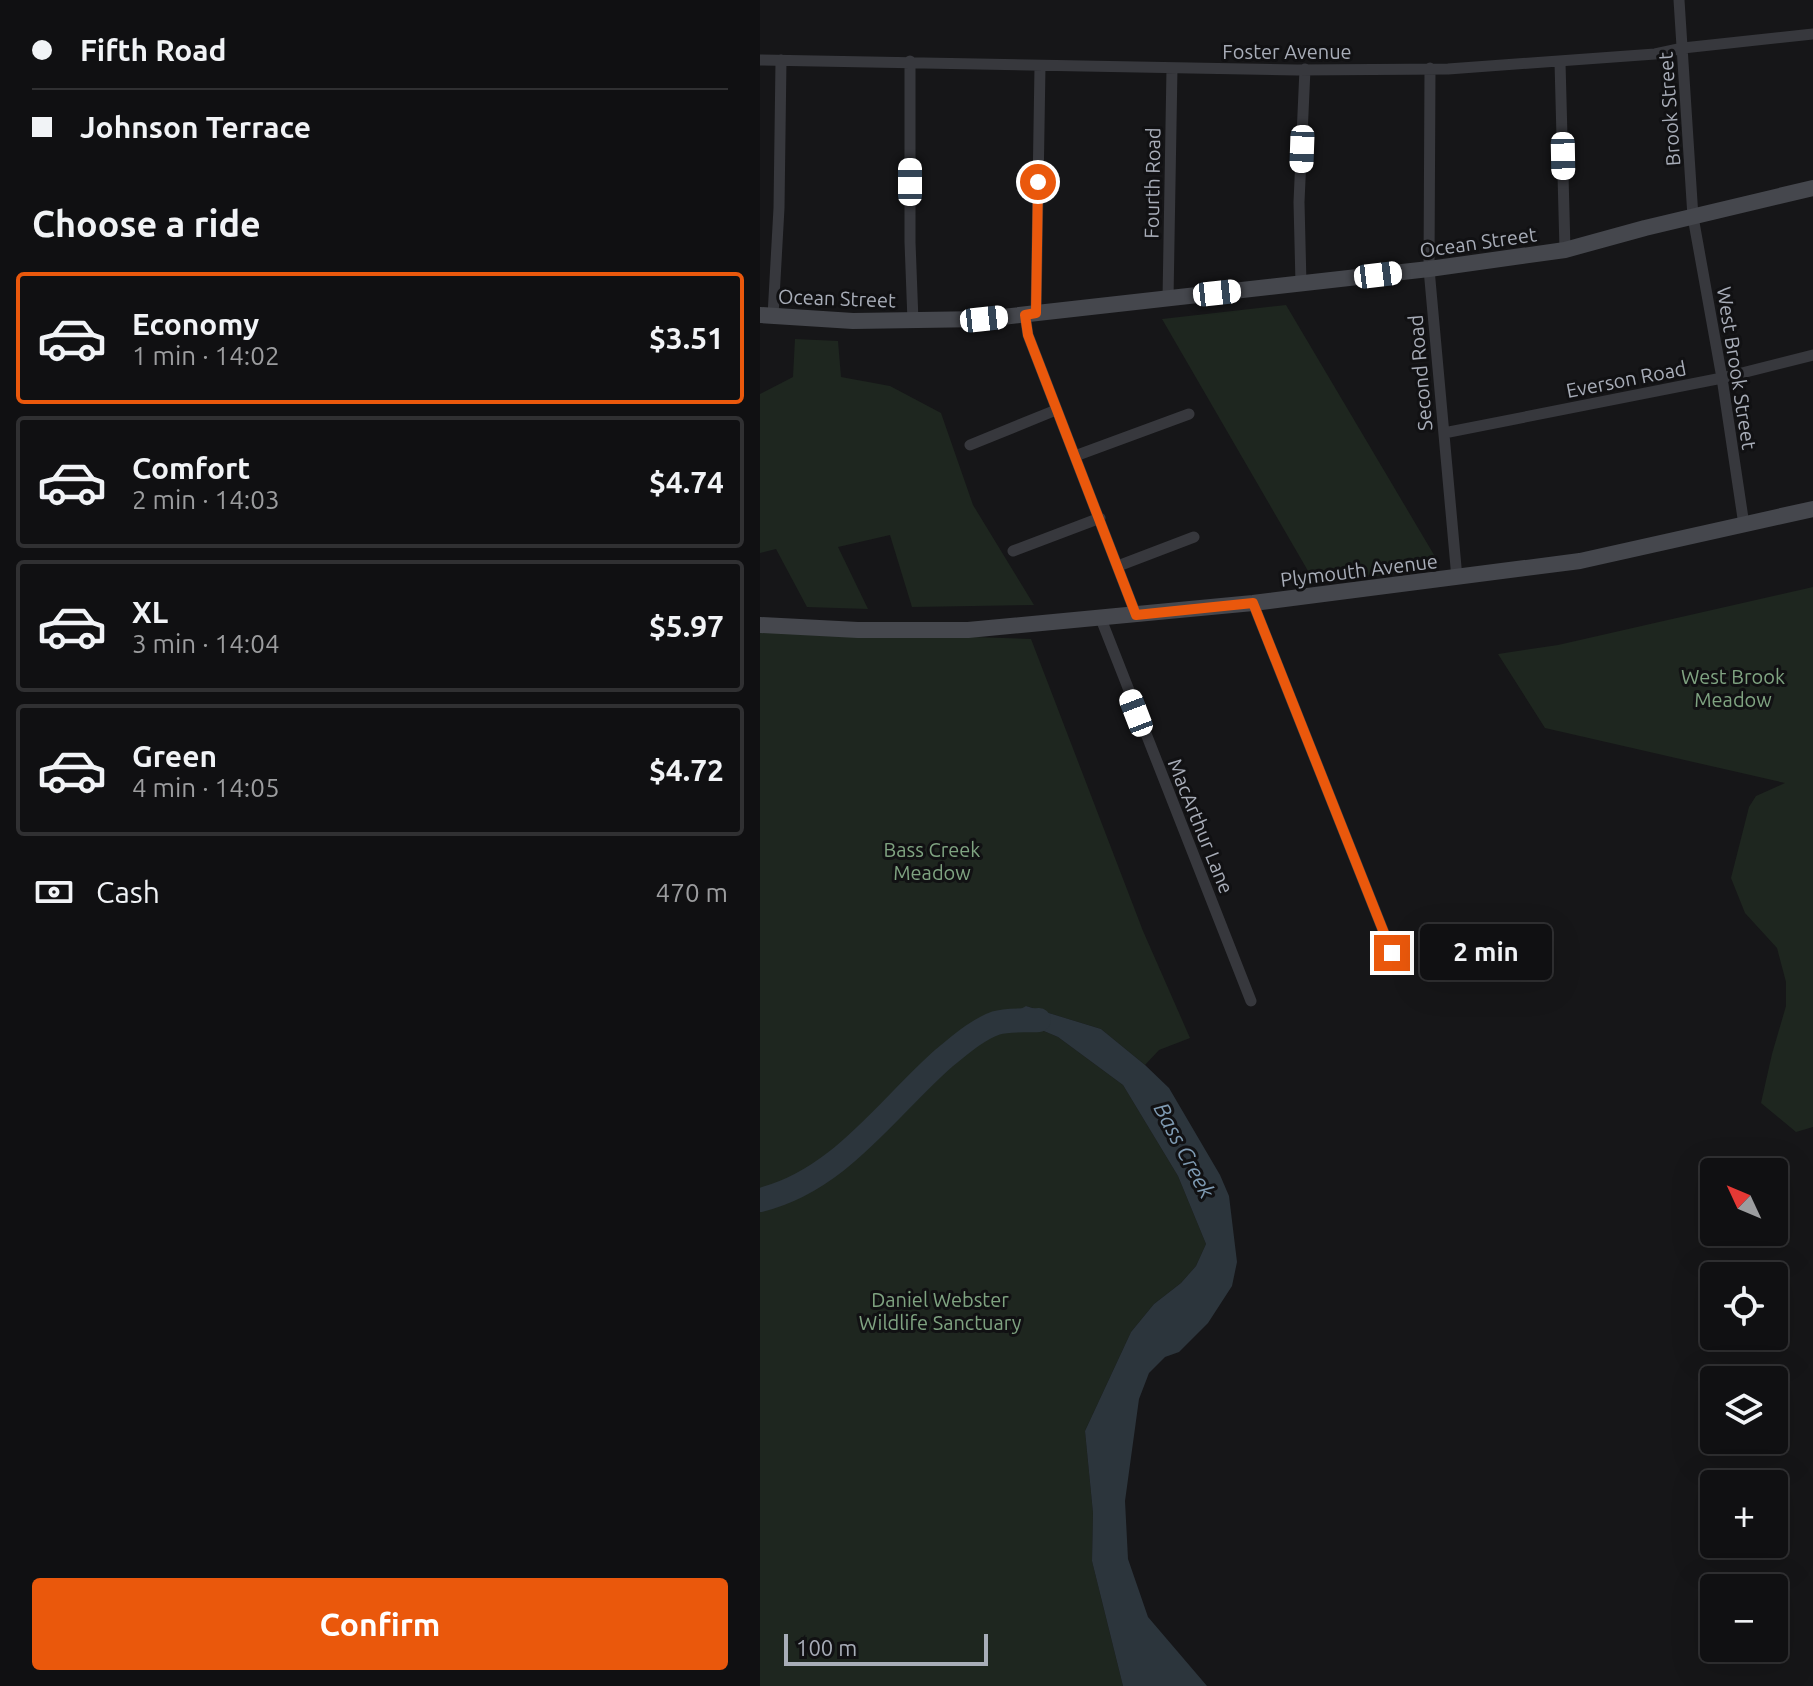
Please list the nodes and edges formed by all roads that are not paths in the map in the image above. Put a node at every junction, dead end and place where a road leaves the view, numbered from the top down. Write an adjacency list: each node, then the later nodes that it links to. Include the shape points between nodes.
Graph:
1 (1679, 0): 3 (street, Brook Street)
2 (1813, 34): 3 (street, Foster Avenue)
3 (1683, 48): 7 (street, Foster Avenue); 13 (street, Brook Street)
4 (760, 60): 5 (street, Foster Avenue)
5 (781, 60): 6 (street, Foster Avenue); 19 (street, via 779,208)
6 (910, 61): 8 (street, Foster Avenue); 20 (street)
7 (1560, 62): 10 (street, Foster Avenue); 14 (street)
8 (1040, 66): 9 (street, Foster Avenue); 18 (street)
9 (1172, 68): 11 (street, Foster Avenue); 17 (street, Fourth Road)
10 (1430, 68): 11 (street, Foster Avenue); 15 (street, Second Road)
11 (1305, 69): 16 (street)
12 (1813, 188): 13 (street, Ocean Street)
13 (1693, 217): 14 (street, Ocean Street); 22 (street, West Brook Street)
14 (1565, 250): 15 (street, Ocean Street)
15 (1429, 269): 16 (street, Ocean Street); 25 (street, Second Road)
16 (1301, 284): 17 (street, Ocean Street)
17 (1168, 299): 18 (street, Ocean Street)
18 (1031, 314): 20 (street, Ocean Street); 23 (street, via 1028,335)
19 (767, 316): 20 (street, Ocean Street)
20 (913, 321)
21 (1813, 355): 22 (street, Everson Road)
22 (1722, 378): 25 (street, Everson Road); 30 (street, West Brook Street)
23 (1056, 410): 26 (street); 27 (street)
24 (1189, 414): 27 (street)
25 (1444, 433): 34 (street, Second Road)
26 (970, 445)
27 (1075, 456): 29 (street)
28 (1813, 509): 30 (street, Plymouth Avenue)
29 (1100, 518): 32 (street); 33 (street)
30 (1744, 525): 34 (street, Plymouth Avenue, via 1580,561)
31 (1194, 537): 33 (street)
32 (1013, 551)
33 (1118, 566): 36 (street)
34 (1457, 578): 35 (street, Plymouth Avenue)
35 (1253, 603): 36 (street, Plymouth Avenue); 39 (street)
36 (1136, 615): 37 (street, Plymouth Avenue)
37 (1101, 619): 38 (street, Plymouth Avenue, via 968,630); 40 (street, MacArthur Lane)
38 (760, 625)
39 (1392, 953)
40 (1251, 1001)

